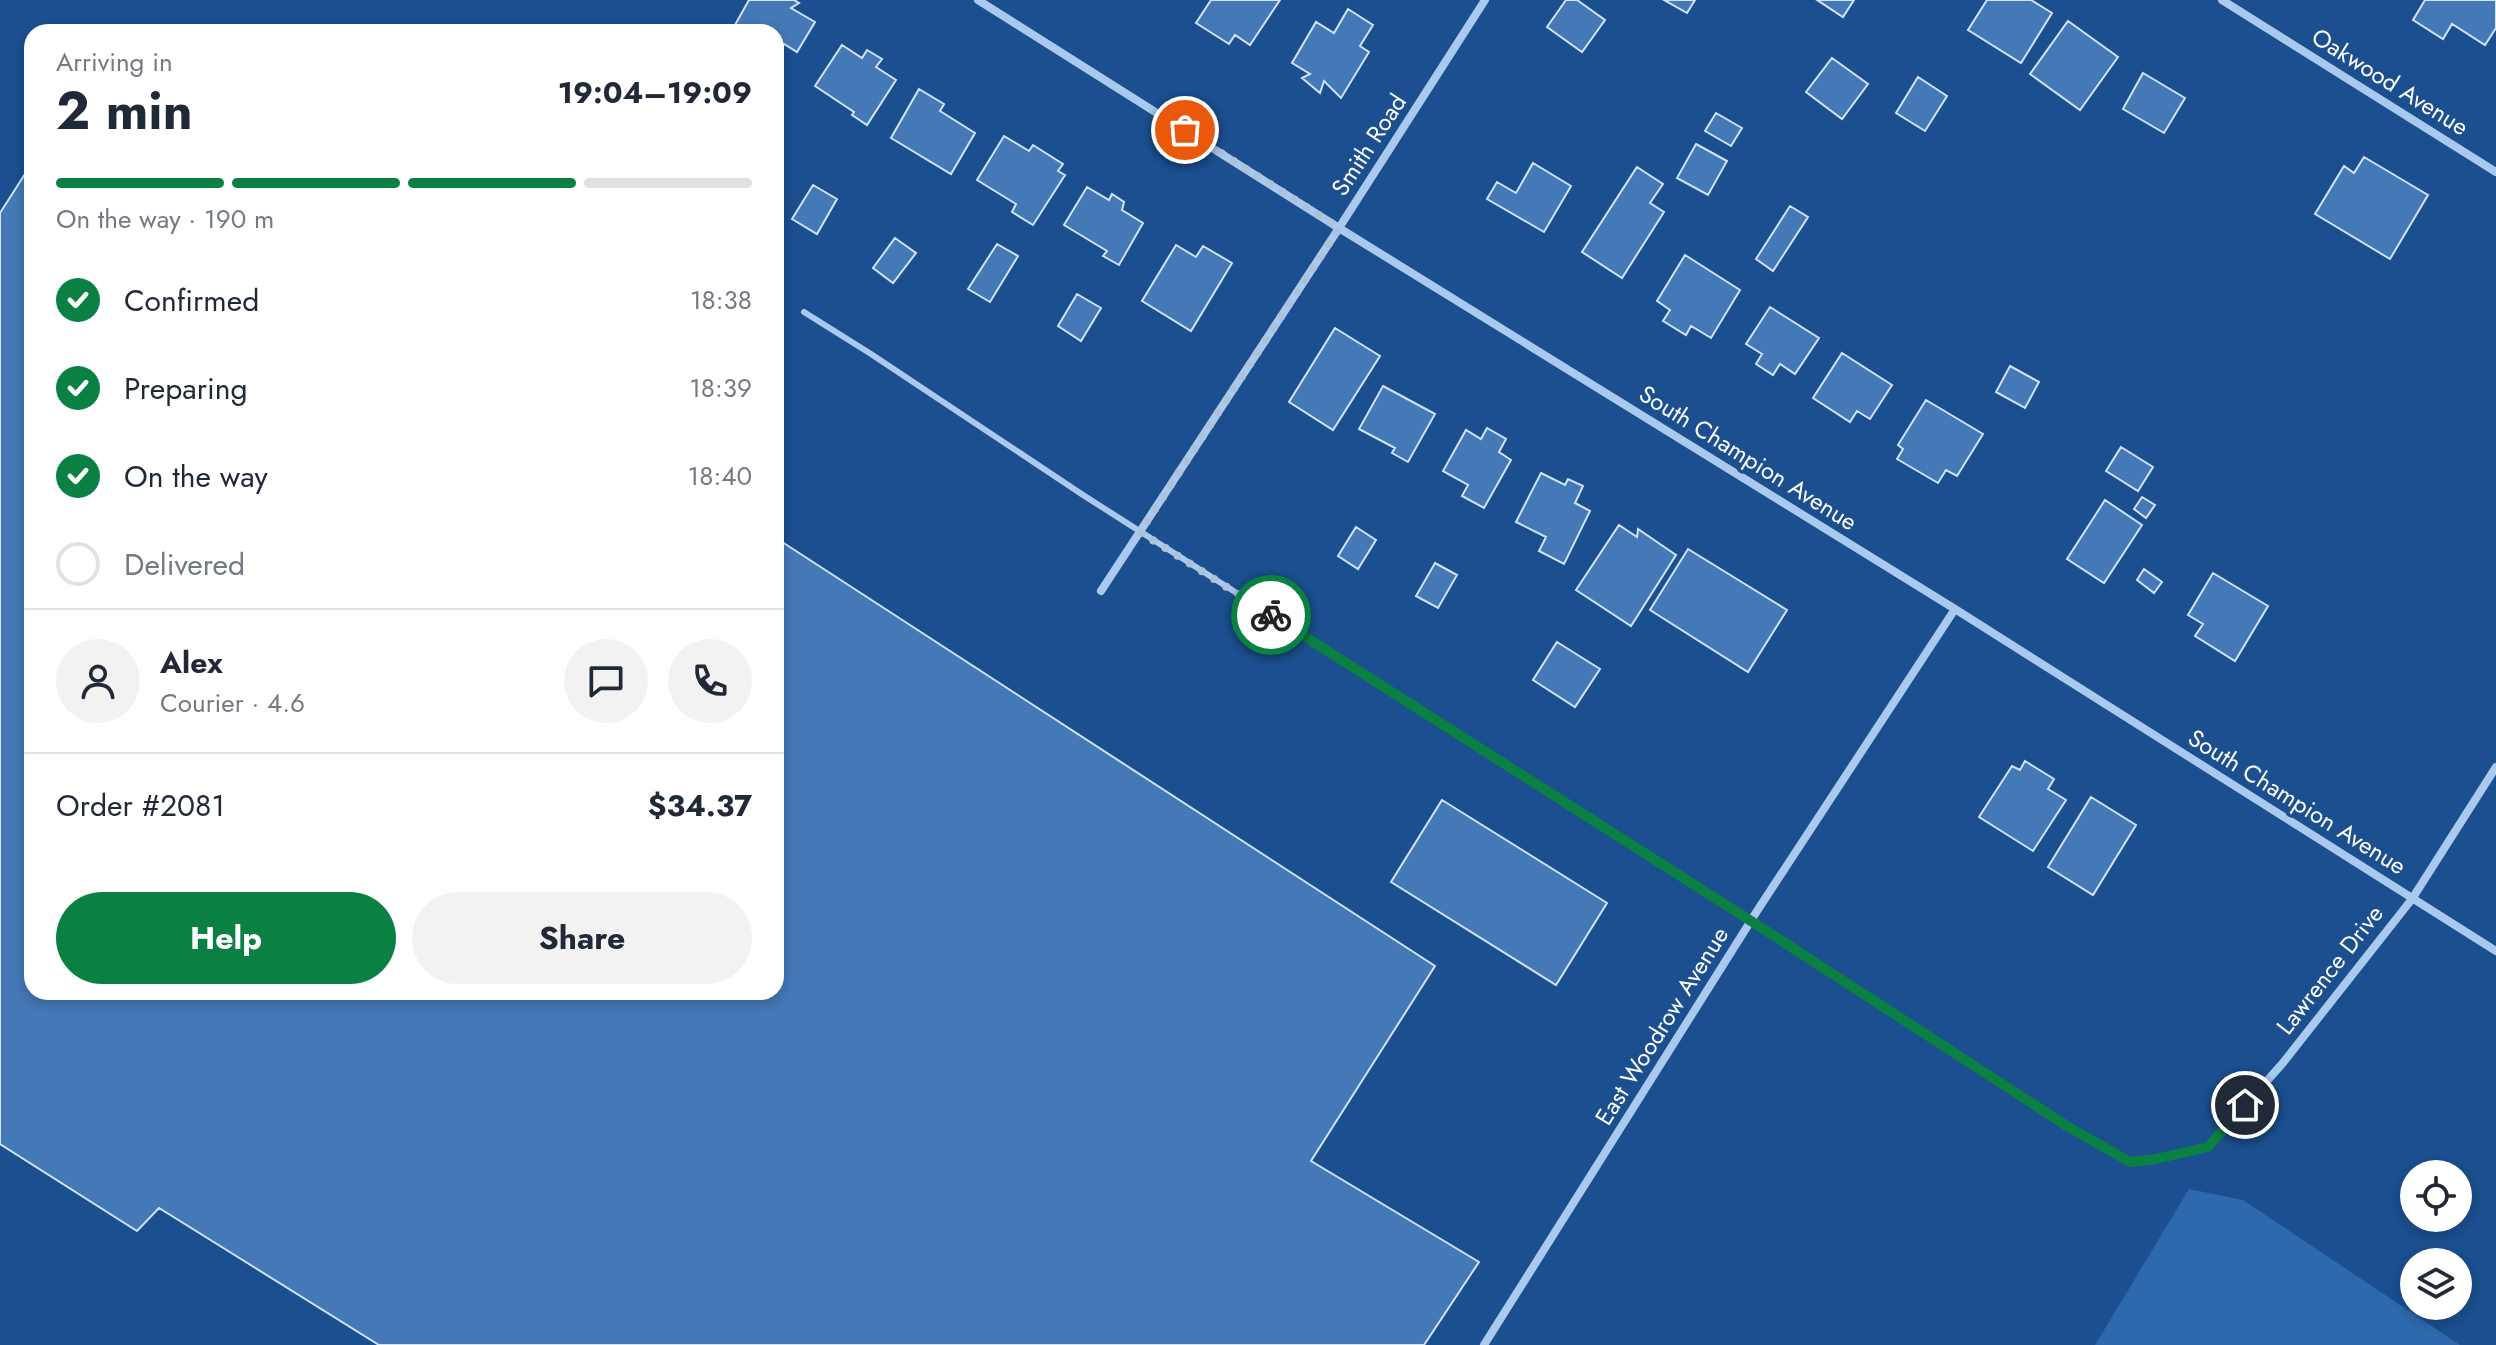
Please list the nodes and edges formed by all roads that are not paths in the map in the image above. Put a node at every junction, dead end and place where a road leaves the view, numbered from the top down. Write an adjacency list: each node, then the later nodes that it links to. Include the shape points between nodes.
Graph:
1 (978, 0): 5 (street, South Champion Avenue)
2 (1485, 0): 5 (street, Smith Road)
3 (2222, 0): 4 (street, Oakwood Avenue)
4 (2496, 172)
5 (1339, 228): 7 (street, Smith Road); 9 (street, South Champion Avenue)
6 (804, 312): 7 (lane)
7 (1140, 532): 8 (street, Smith Road); 12 (lane)
8 (1101, 591)
9 (1955, 609): 11 (street, South Champion Avenue); 12 (street, East Woodrow Avenue)
10 (2496, 767): 11 (street, Lawrence Drive)
11 (2412, 899): 13 (street, South Champion Avenue); 14 (street, Lawrence Drive, via 2282,1064)
12 (1751, 921): 14 (lane, via 2130,1162); 15 (street, East Woodrow Avenue)
13 (2496, 951)
14 (2208, 1147)
15 (1484, 1345)

